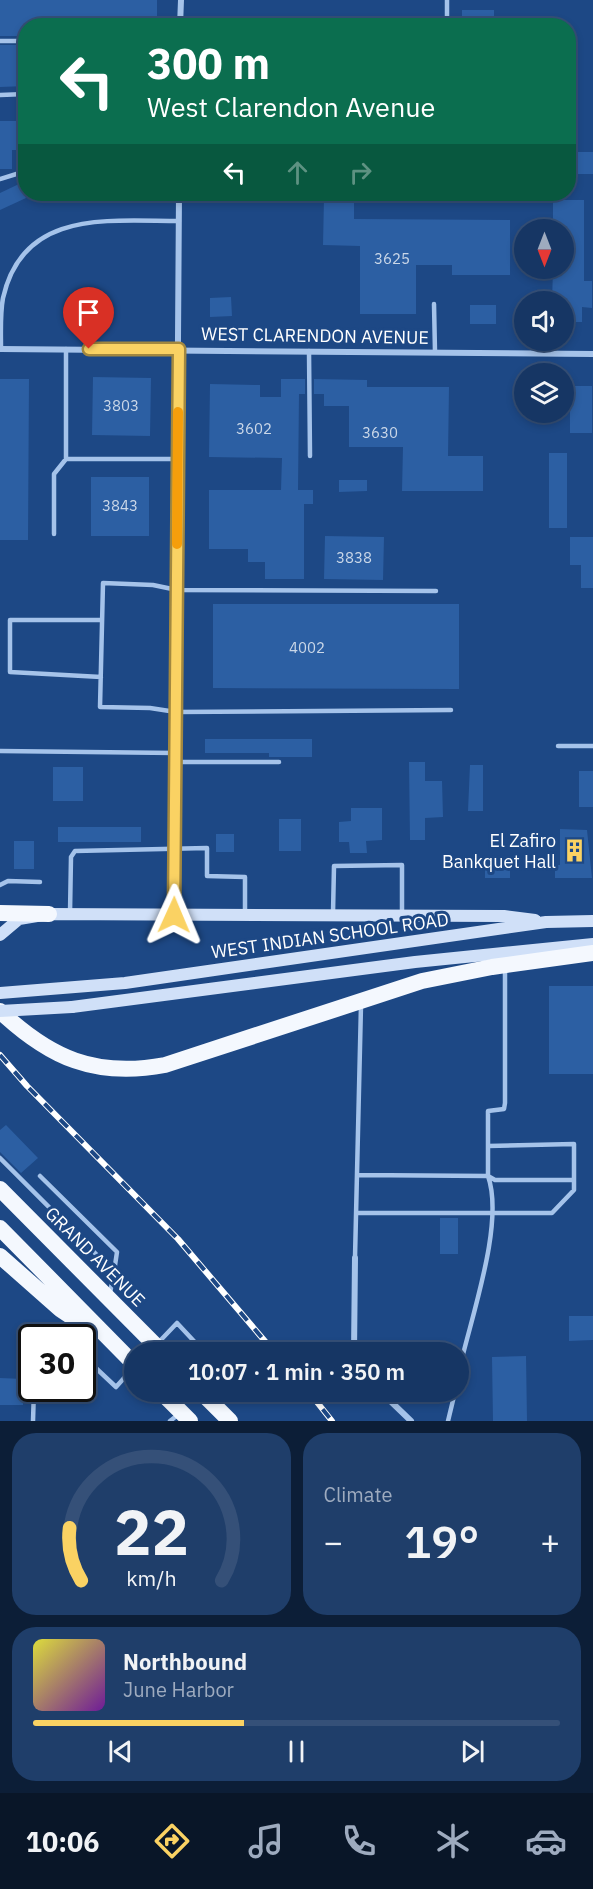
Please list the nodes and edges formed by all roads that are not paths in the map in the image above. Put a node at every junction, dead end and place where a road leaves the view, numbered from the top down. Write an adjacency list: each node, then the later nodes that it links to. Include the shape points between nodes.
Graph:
1 (181, 0): 3 (street)
2 (447, 0): 4 (lane)
3 (180, 18)
4 (447, 18)
5 (0, 41): 6 (lane)
6 (18, 41)
7 (18, 94): 8 (lane)
8 (0, 95)
9 (18, 173): 10 (lane)
10 (0, 179)
11 (179, 201): 12 (street)
12 (179, 221): 14 (lane, via 90,221 46,235 28,248 16,264 5,291); 16 (street)
13 (434, 304): 18 (lane)
14 (0, 349): 15 (street, WEST CLARENDON AVENUE)
15 (66, 349): 16 (street, WEST CLARENDON AVENUE); 21 (lane)
16 (179, 349): 17 (street, WEST CLARENDON AVENUE); 22 (street)
17 (309, 351): 18 (street, WEST CLARENDON AVENUE); 20 (lane)
18 (435, 352): 19 (street, WEST CLARENDON AVENUE)
19 (593, 354)
20 (310, 456)
21 (66, 459): 22 (lane); 23 (lane, via 54,474)
22 (178, 459): 24 (street)
23 (54, 534)
24 (177, 590): 25 (lane); 26 (lane, via 153,585 103,584); 29 (street)
25 (436, 591)
26 (102, 620): 27 (lane); 27 (lane, via 10,620 10,672)
27 (101, 677): 29 (lane, via 100,707)
28 (451, 711): 29 (lane)
29 (176, 712): 33 (street)
30 (558, 746): 31 (lane)
31 (593, 746)
32 (0, 752): 33 (lane)
33 (176, 753): 34 (street)
34 (176, 762): 35 (lane); 36 (street)
35 (279, 762)
36 (175, 849): 41 (lane, via 75,850 71,857); 42 (street); 43 (lane, via 207,848 207,876 245,877)
37 (40, 882): 38 (lane, via 8,881)
38 (0, 885)
39 (0, 913): 40 (highway)
40 (49, 914): 41 (main road); 48 (main road, via 18,919)
41 (70, 914): 42 (main road)
42 (174, 915): 43 (main road)
43 (245, 915): 44 (main road)
44 (333, 915): 45 (main road); 45 (lane, via 334,866 402,866)
45 (402, 915): 46 (main road, via 504,916)
46 (546, 921): 47 (main road, WEST INDIAN SCHOOL ROAD); 52 (main road, WEST INDIAN SCHOOL ROAD, via 125,983)
47 (593, 921)
48 (0, 935)
49 (593, 944): 54 (main road, WEST INDIAN SCHOOL ROAD, bridge, via 426,960 72,1006)
50 (593, 953): 51 (highway)
51 (505, 966): 53 (highway, via 432,979); 55 (lane, via 506,1103 504,1109 488,1111)
52 (0, 993)
53 (361, 999): 54 (highway, via 165,1065 132,1070 98,1068 62,1057 33,1040); 57 (lane)
54 (0, 1011)
55 (488, 1146): 59 (lane); 60 (lane, via 574,1144)
56 (0, 1158): 67 (lane)
57 (357, 1175): 59 (lane); 62 (lane)
58 (40, 1176): 67 (lane, via 117,1252)
59 (488, 1176): 60 (lane, via 495,1180); 63 (lane)
60 (574, 1180): 63 (lane, via 574,1190 552,1213)
61 (0, 1189): 68 (highway, GRAND AVENUE)
62 (356, 1213): 63 (lane); 66 (lane)
63 (491, 1213): 73 (lane, via 481,1281)
64 (0, 1228): 74 (highway)
65 (0, 1256): 74 (highway, via 60,1309)
66 (355, 1258): 72 (street)
67 (114, 1272): 68 (lane)
68 (109, 1299): 69 (highway, GRAND AVENUE)
69 (152, 1342)
70 (164, 1342): 71 (lane, via 177,1323)
71 (195, 1342)
72 (354, 1342)
73 (466, 1342)
74 (121, 1351): 75 (highway)
75 (124, 1354)
76 (96, 1368): 77 (lane, via 116,1387)
77 (124, 1378)
78 (34, 1402): 86 (lane)
79 (168, 1402): 85 (highway)
80 (211, 1402): 84 (highway)
81 (219, 1402): 84 (lane)
82 (391, 1402): 88 (street)
83 (452, 1402): 89 (lane)
84 (215, 1406): 85 (highway); 87 (highway)
85 (180, 1418)
86 (33, 1421)
87 (230, 1421)
88 (411, 1421)
89 (448, 1421)

